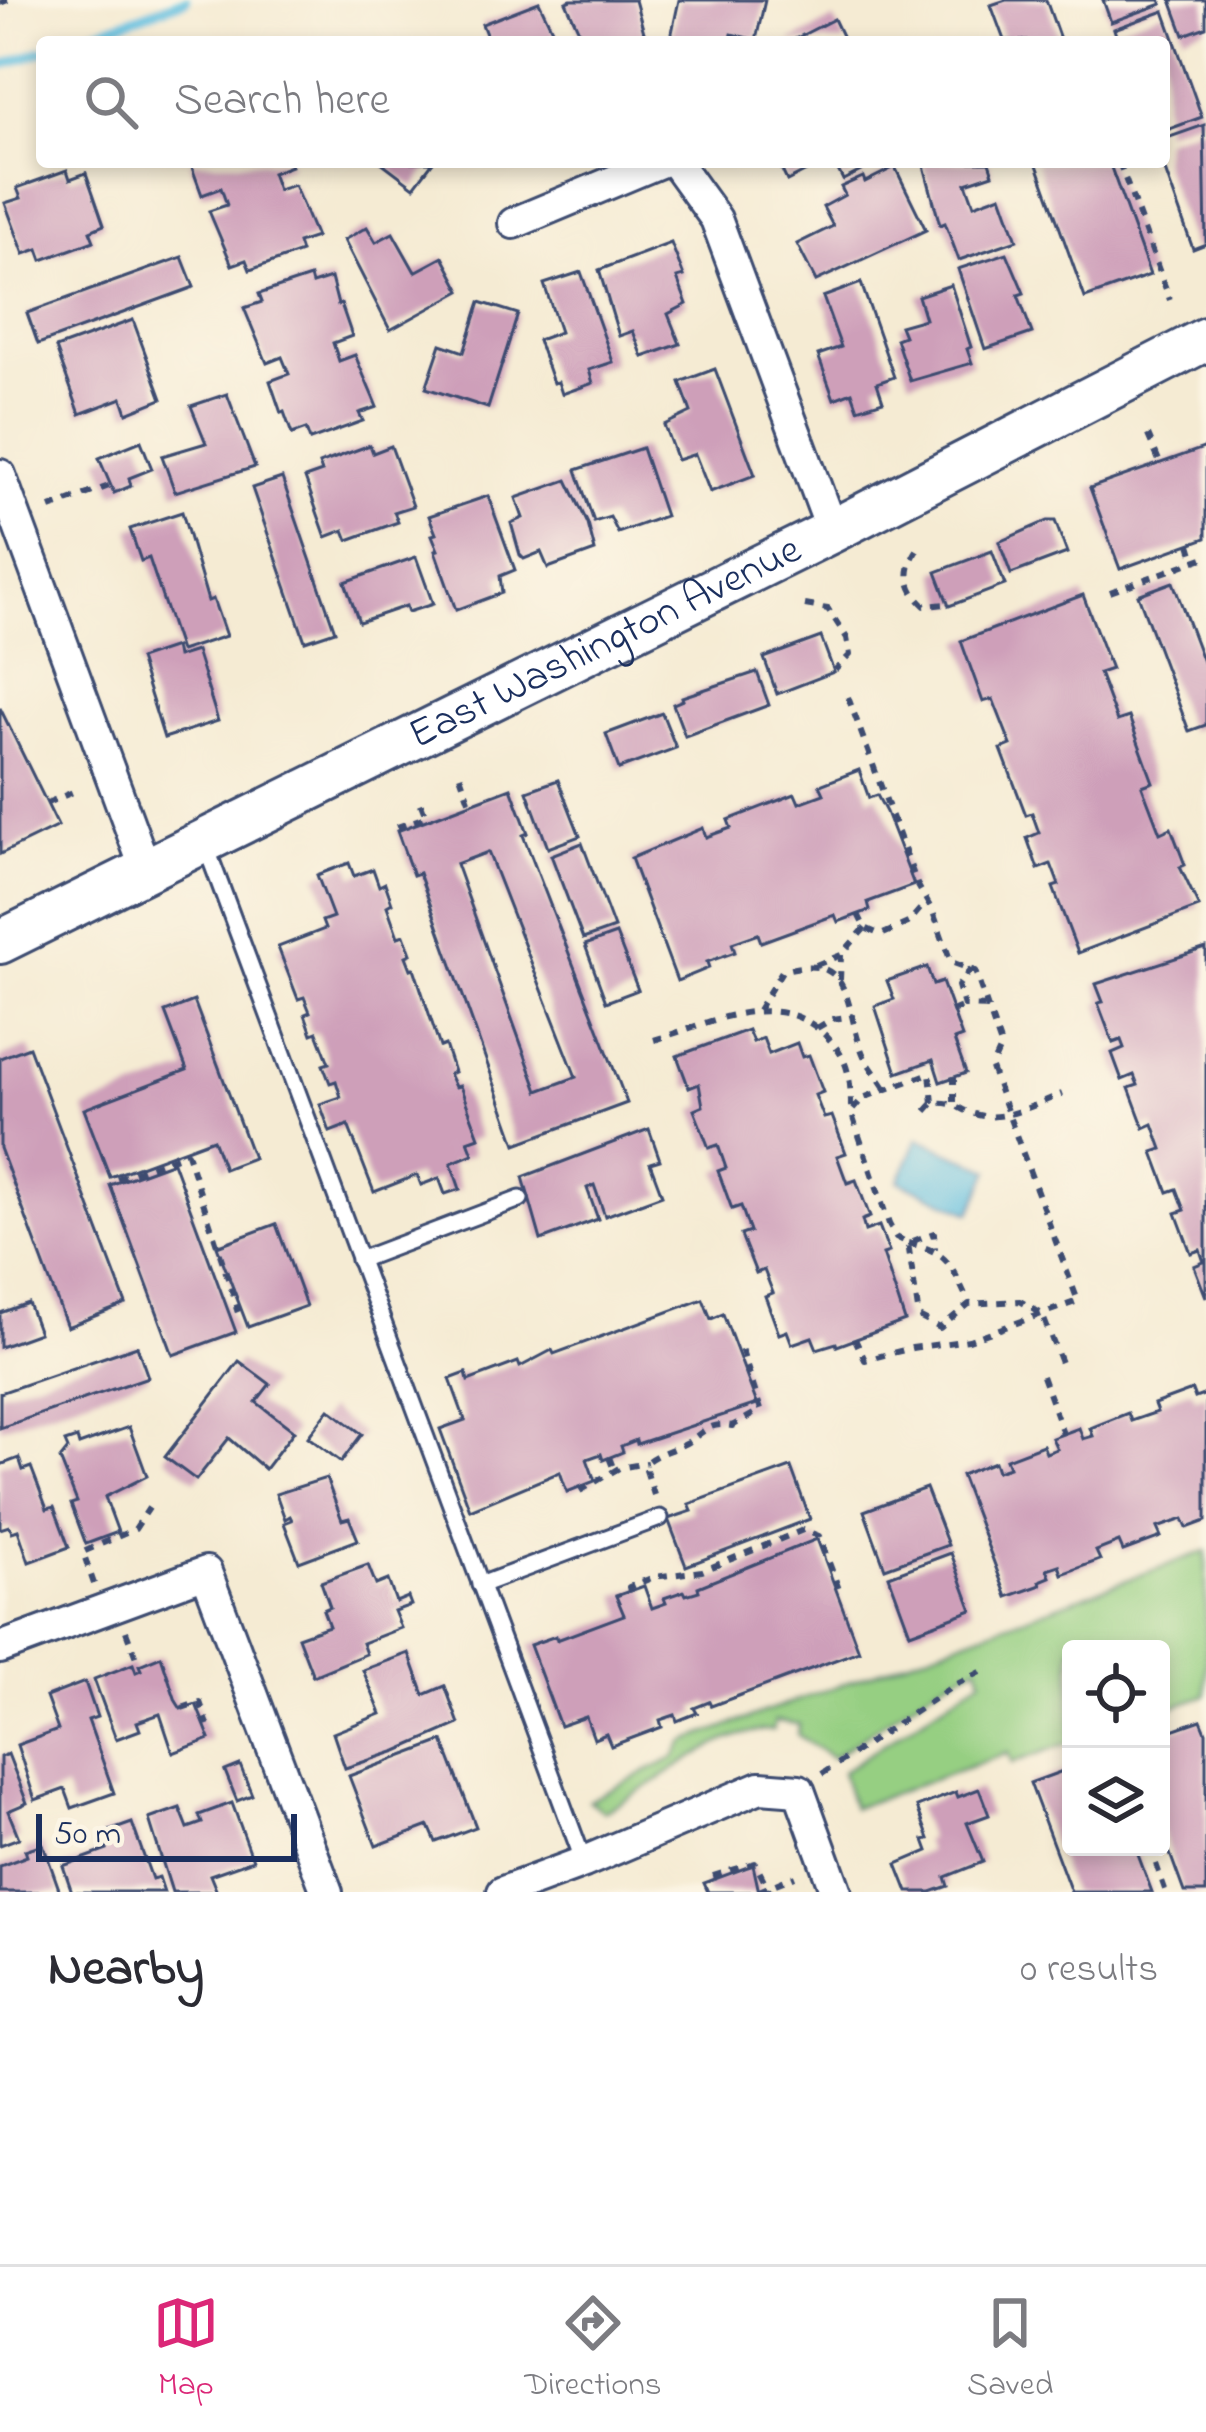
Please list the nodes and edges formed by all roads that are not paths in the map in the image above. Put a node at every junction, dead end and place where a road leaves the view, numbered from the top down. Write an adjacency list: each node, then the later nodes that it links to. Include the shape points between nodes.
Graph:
1 (646, 168): 3 (street)
2 (680, 168): 6 (street, via 716,219)
3 (514, 223)
4 (1206, 340): 6 (main road, East Washington Avenue)
5 (0, 475): 8 (street)
6 (832, 531): 7 (main road, East Washington Avenue)
7 (204, 842): 8 (main road, East Washington Avenue); 11 (lane)
8 (146, 870): 9 (main road, East Washington Avenue)
9 (0, 942)
10 (520, 1199): 11 (lane)
11 (359, 1260): 13 (lane)
12 (660, 1510): 13 (lane)
13 (480, 1585): 15 (lane)
14 (0, 1648): 16 (street, via 206,1572)
15 (584, 1862): 17 (street); 18 (street, via 760,1787 799,1790)
16 (327, 1892)
17 (502, 1892)
18 (836, 1892)

